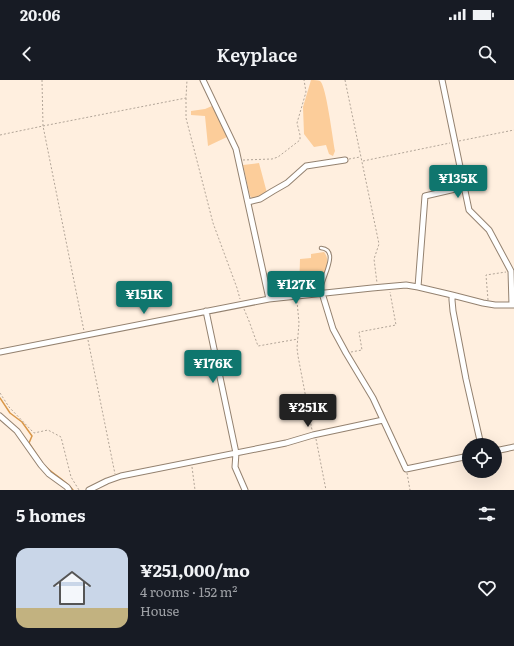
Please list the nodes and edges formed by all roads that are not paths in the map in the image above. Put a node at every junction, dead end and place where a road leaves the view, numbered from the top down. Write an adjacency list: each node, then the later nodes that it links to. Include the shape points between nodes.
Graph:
1 (204, 80): 5 (street, via 236,149)
2 (442, 80): 4 (street)
3 (345, 160): 5 (street, via 306,166 287,183 260,199)
4 (464, 187): 7 (street, via 424,196); 11 (street, via 469,210 489,230 511,271)
5 (248, 202): 10 (street)
6 (321, 248): 8 (lane, via 328,250 330,259)
7 (418, 287): 8 (street, via 406,285); 9 (street)
8 (322, 293): 10 (street); 15 (street, via 333,329)
9 (452, 295): 11 (street, via 495,306); 16 (street, via 463,364)
10 (269, 299): 12 (street)
11 (513, 305)
12 (206, 311): 13 (street); 19 (street)
13 (0, 352)
14 (0, 416): 21 (street, via 17,431 49,474)
15 (384, 420): 19 (street); 20 (street, via 406,469)
16 (479, 438)
17 (514, 447): 18 (street)
18 (502, 450)
19 (236, 453): 22 (street, via 116,478); 23 (street, via 235,467)
20 (462, 457)
21 (70, 490)
22 (89, 490)
23 (245, 490)

